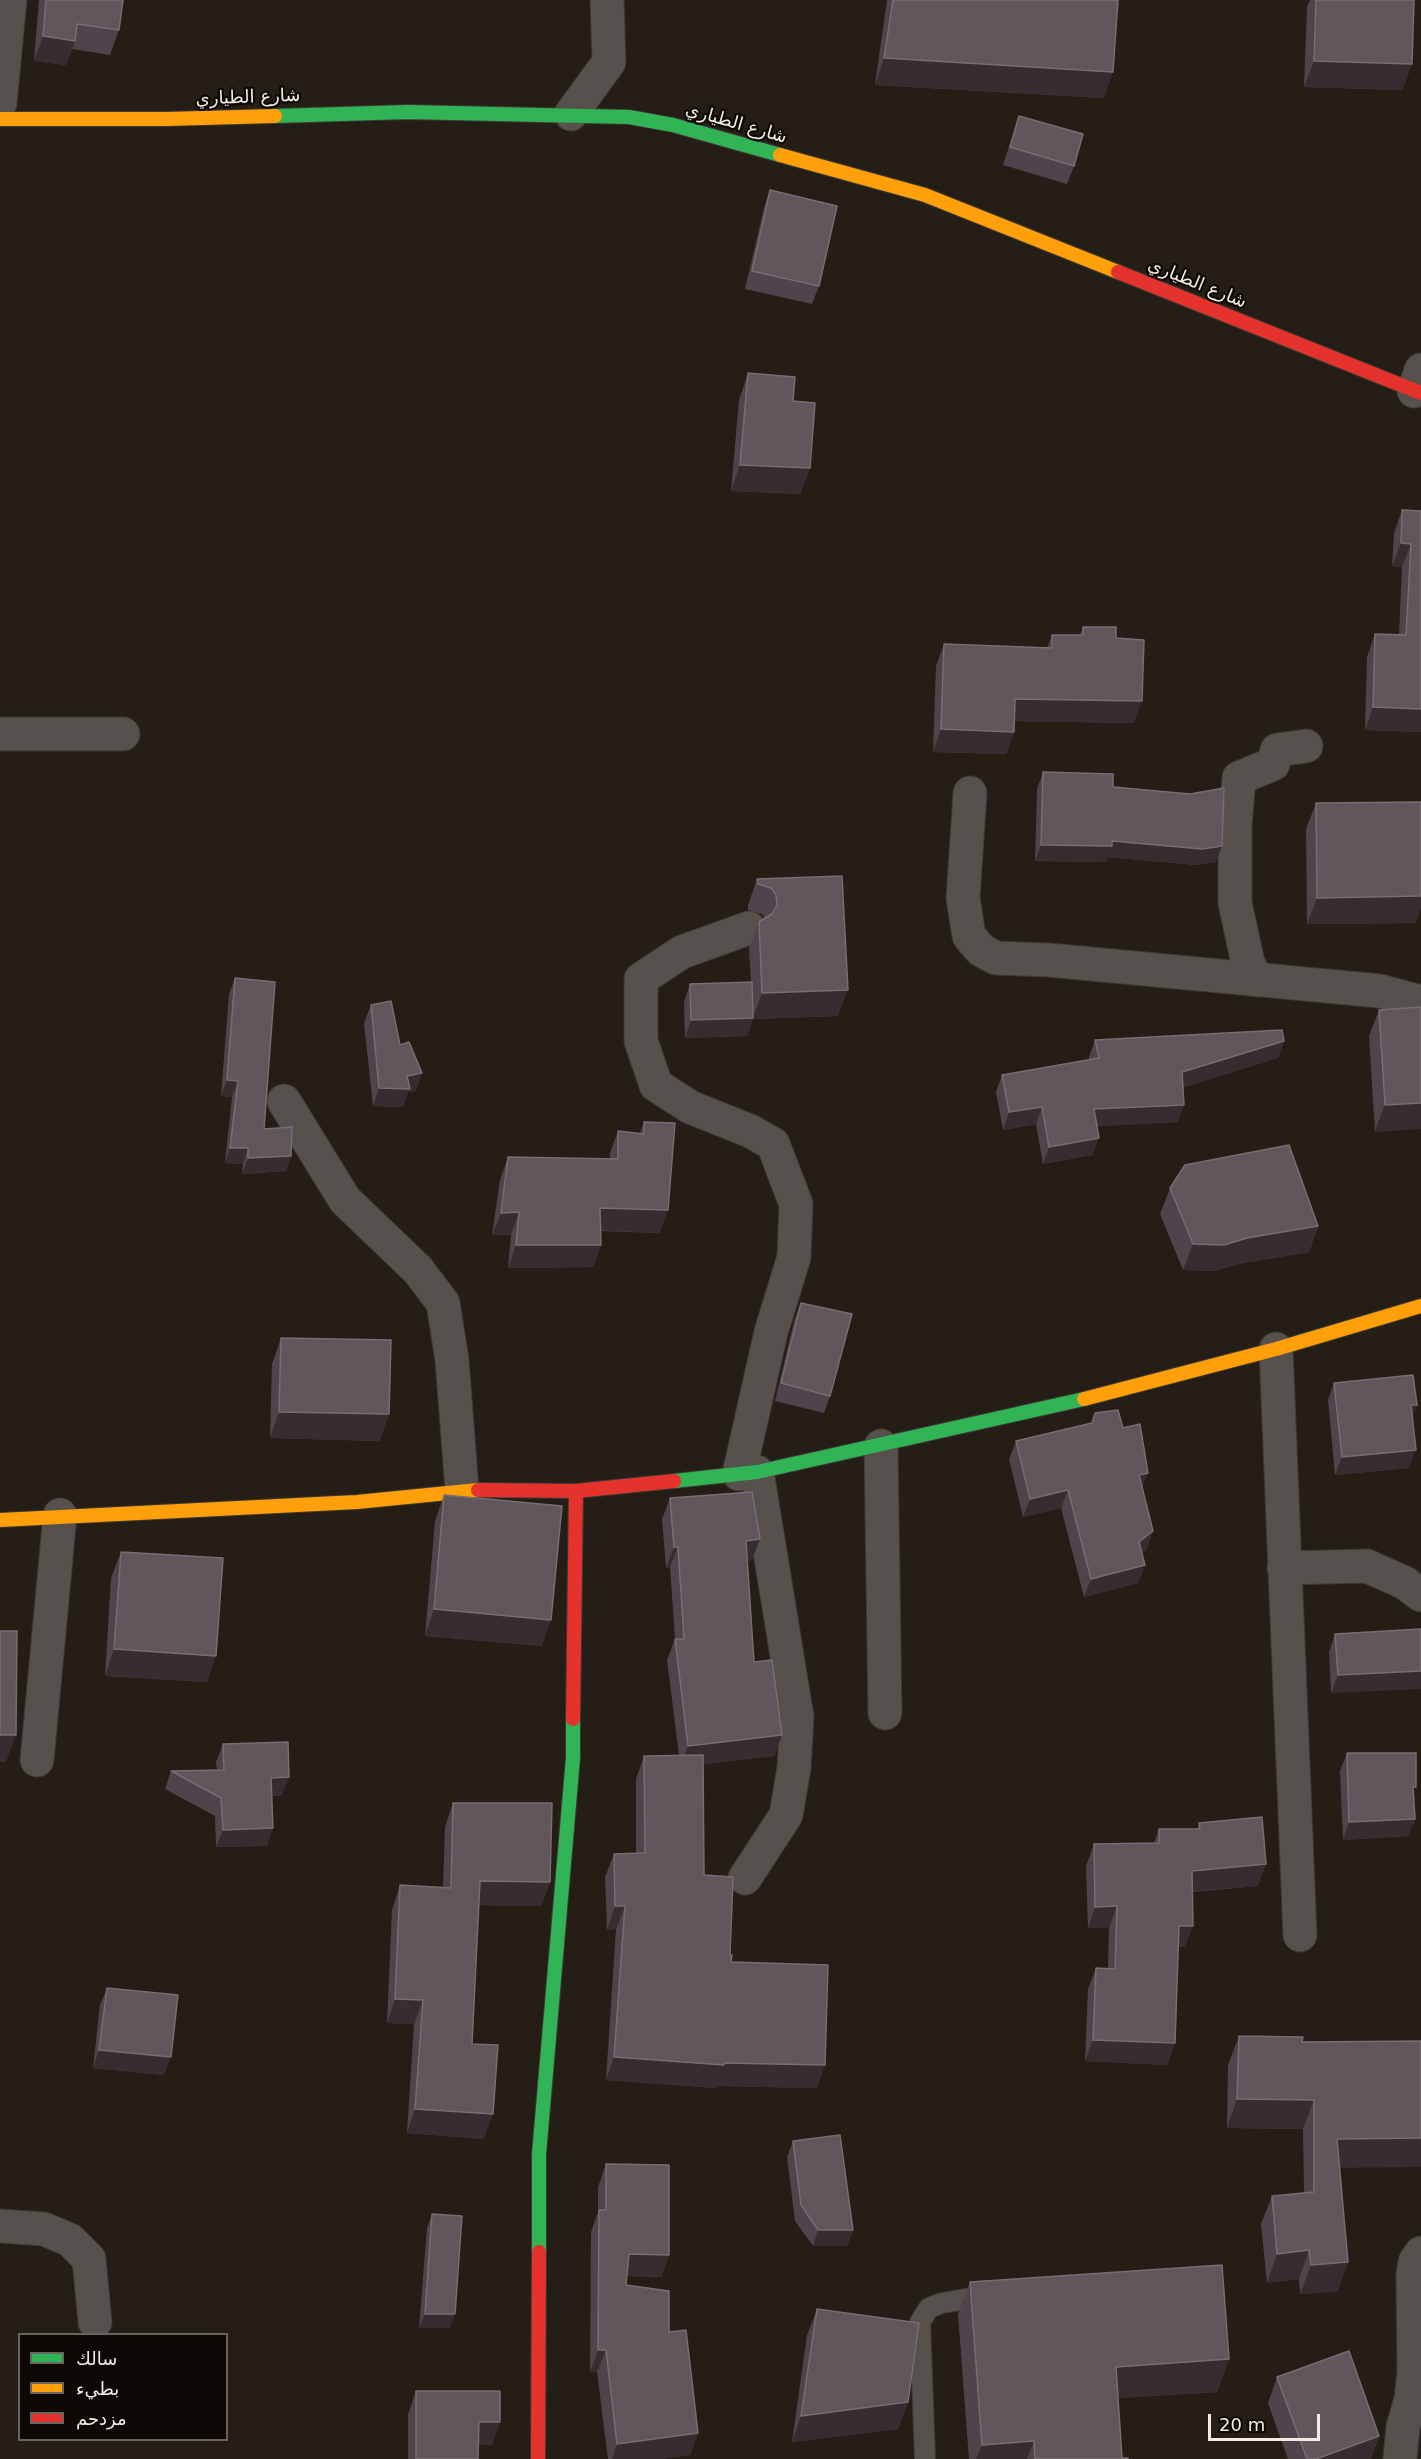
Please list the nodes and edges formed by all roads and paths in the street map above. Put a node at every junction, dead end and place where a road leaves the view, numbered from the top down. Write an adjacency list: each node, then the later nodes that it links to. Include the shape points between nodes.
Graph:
1 (10, 0): 3 (street)
2 (607, 0): 4 (street, via 609,62)
3 (0, 103)
4 (571, 114): 5 (street, شارع الطياري, via 408,112); 6 (street, شارع الطياري, via 629,117 673,125 926,195)
5 (0, 119)
6 (1419, 385)
7 (0, 734): 8 (street)
8 (123, 734)
9 (1306, 746): 12 (street, via 1277,750 1273,764 1239,777 1235,903 1248,963)
10 (970, 793): 12 (street, via 963,898 969,936 981,950 996,958)
11 (748, 928): 18 (street, via 682,952 641,979 641,1041 656,1085 690,1107 773,1144 796,1204 794,1257 771,1332)
12 (1257, 980): 13 (street, via 1380,991)
13 (1421, 1002)
14 (284, 1101): 19 (street, via 345,1200 418,1270 443,1303 452,1360)
15 (1421, 1306): 16 (street)
16 (1276, 1349): 17 (street, via 1119,1391); 23 (street)
17 (881, 1446): 18 (street); 25 (street)
18 (748, 1473): 20 (street); 27 (street, via 797,1717 786,1815)
19 (462, 1490): 20 (street); 21 (street, via 357,1502)
20 (576, 1491): 33 (street, via 573,1758 539,2154)
21 (60, 1515): 22 (street); 26 (street)
22 (0, 1520)
23 (1284, 1568): 24 (street, via 1367,1566 1405,1583); 28 (street)
24 (1421, 1595)
25 (885, 1713)
26 (37, 1760)
27 (745, 1878)
28 (1300, 1935)
29 (0, 2226): 32 (street, via 44,2229 70,2240 89,2259)
30 (1421, 2253): 35 (street, via 1413,2274 1414,2373)
31 (1014, 2292): 34 (lane, via 942,2303 924,2314 920,2322)
32 (95, 2322)
33 (538, 2459)
34 (925, 2459)
35 (1400, 2459)

